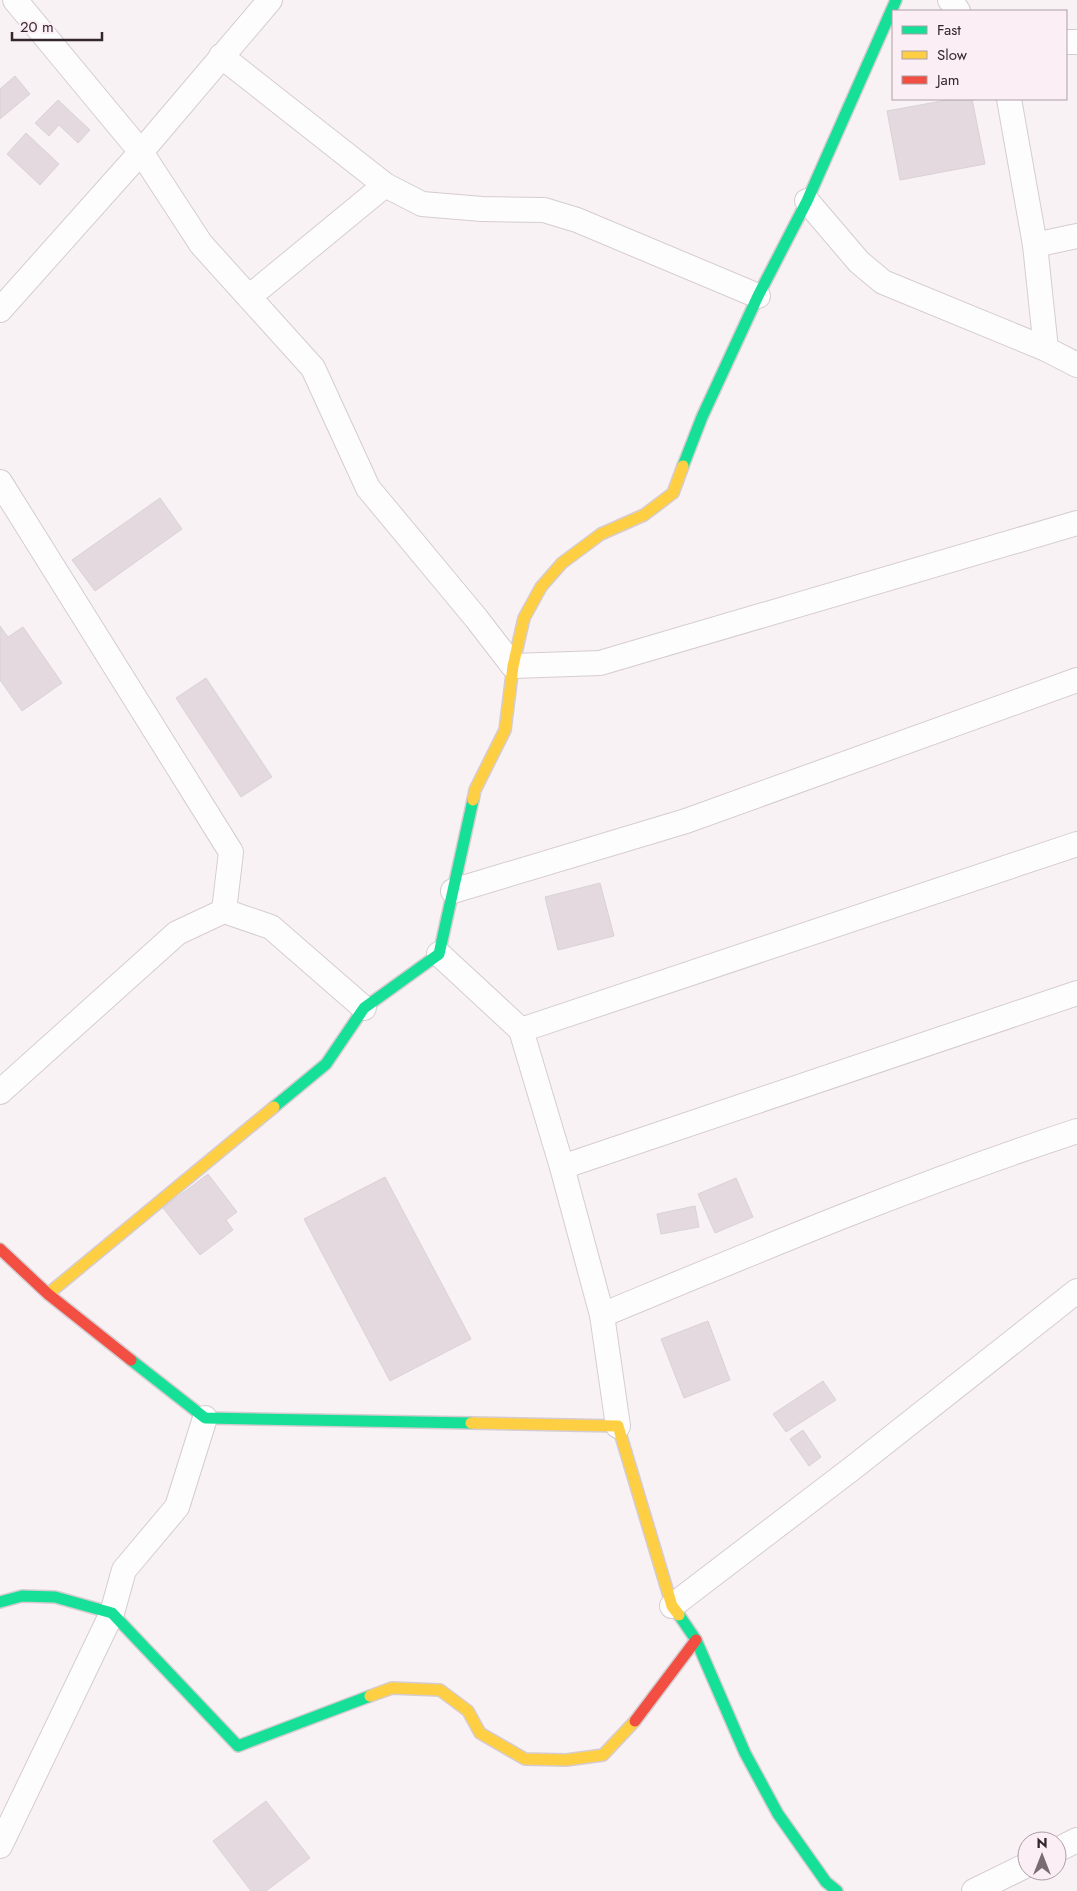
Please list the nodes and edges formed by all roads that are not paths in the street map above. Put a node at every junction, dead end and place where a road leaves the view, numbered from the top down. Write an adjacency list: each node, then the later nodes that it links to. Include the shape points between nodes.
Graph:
1 (15, 0): 6 (street)
2 (270, 0): 4 (street)
3 (896, 0): 8 (street)
4 (221, 56): 6 (street); 7 (street)
5 (1009, 100): 10 (street)
6 (141, 152): 12 (street, via 200,244); 13 (street)
7 (385, 185): 11 (street, via 422,204 544,210 577,220); 12 (street)
8 (807, 201): 11 (street); 14 (street, via 858,262 883,282)
9 (1077, 236): 10 (street)
10 (1035, 245): 14 (street)
11 (758, 296): 18 (street, via 702,417 672,493 644,515 601,534 562,563 541,587 524,618)
12 (248, 297): 18 (street, via 313,368 368,488)
13 (0, 310)
14 (1046, 349): 15 (street)
15 (1077, 365)
16 (0, 482): 22 (street, via 231,852)
17 (1077, 523): 18 (street, via 600,663)
18 (513, 666): 21 (street, via 505,730 475,790)
19 (1077, 680): 21 (street, via 686,821)
20 (1077, 844): 26 (street)
21 (453, 892): 23 (street)
22 (224, 911): 25 (street, via 271,927); 27 (street, via 177,933)
23 (439, 954): 25 (street); 26 (street)
24 (1077, 992): 29 (street)
25 (364, 1008): 32 (street, via 326,1064)
26 (521, 1030): 29 (street)
27 (0, 1092)
28 (1077, 1131): 33 (street, via 1000,1156 830,1220)
29 (562, 1167): 33 (street)
30 (0, 1249): 32 (street)
31 (1077, 1291): 37 (street)
32 (48, 1294): 34 (street)
33 (602, 1315): 35 (street)
34 (205, 1418): 35 (street); 38 (street, via 177,1507 124,1570)
35 (618, 1426): 37 (street)
36 (0, 1602): 38 (street, via 22,1596 54,1597)
37 (672, 1606): 39 (street)
38 (112, 1613): 39 (street, via 238,1746 392,1688 440,1690 468,1711 480,1733 525,1759 566,1760 603,1755 645,1711); 40 (street)
39 (696, 1640): 42 (street, via 745,1753 778,1814 826,1882)
40 (0, 1846)
41 (1017, 1870): 43 (street)
42 (837, 1891)
43 (974, 1891)

